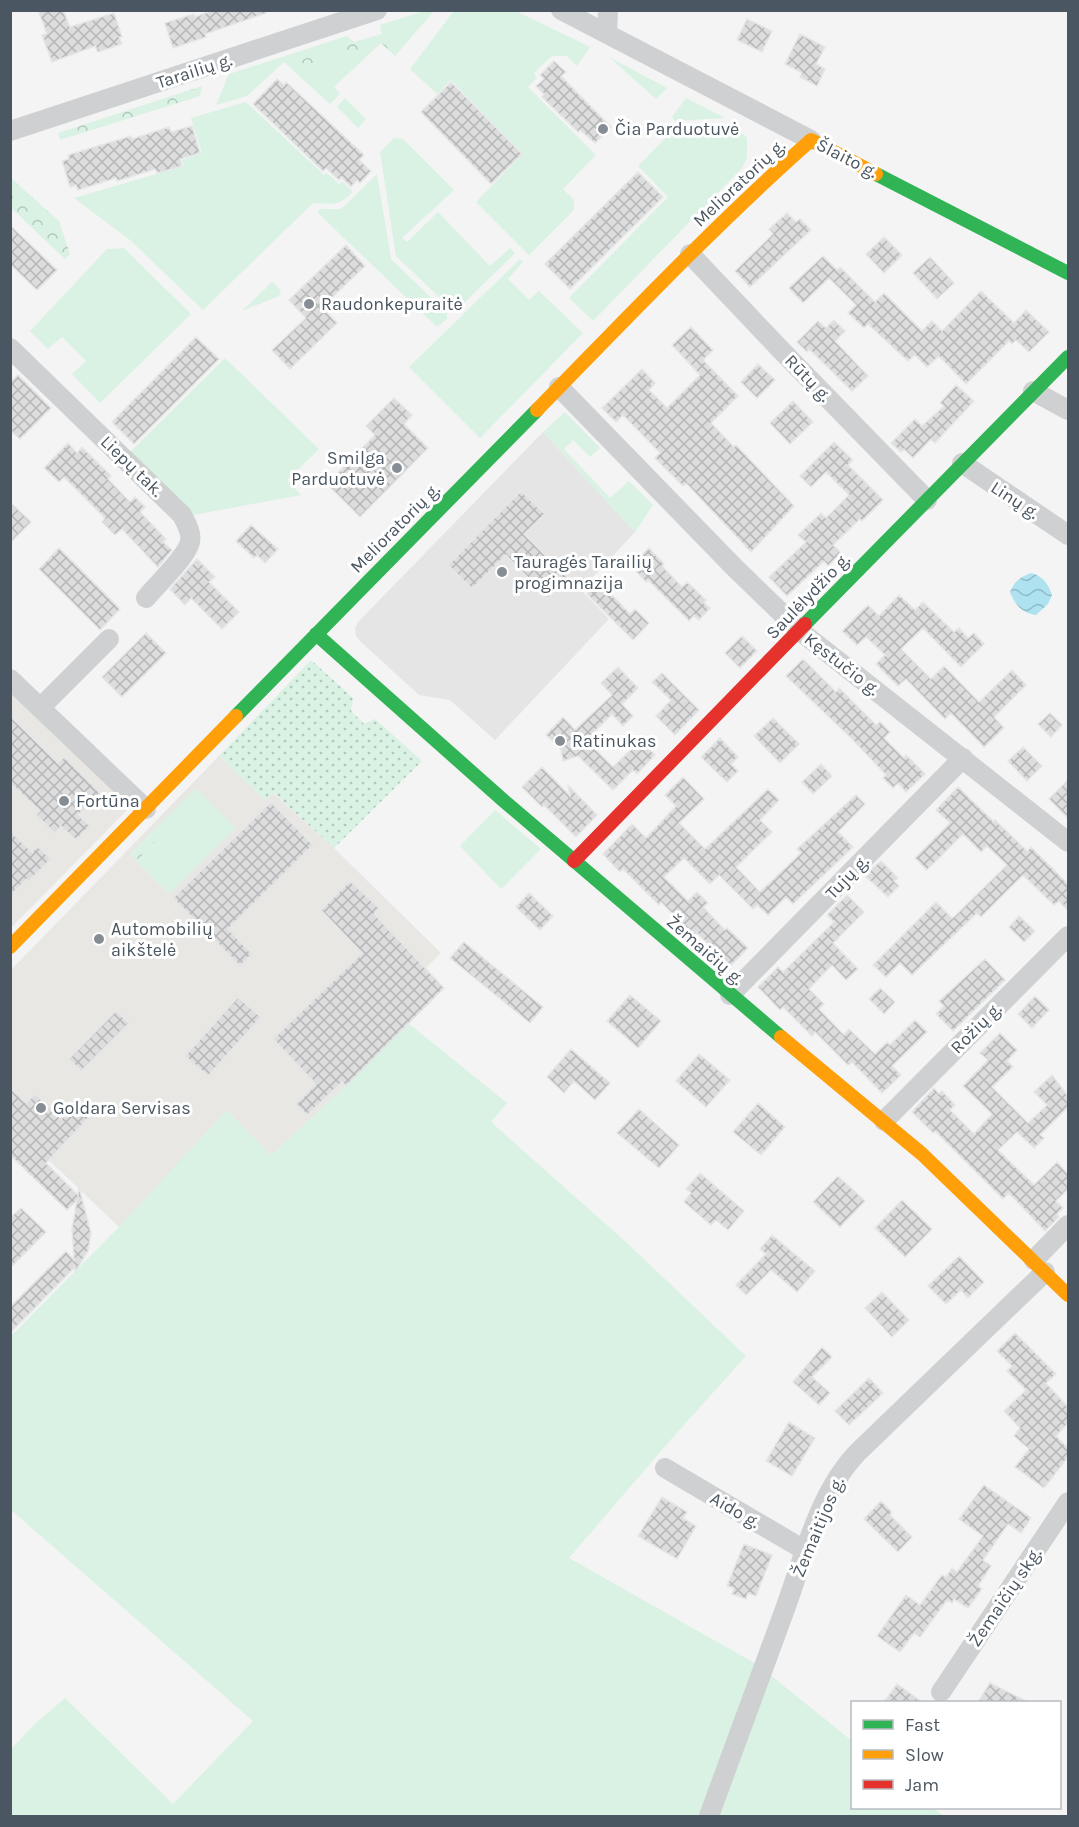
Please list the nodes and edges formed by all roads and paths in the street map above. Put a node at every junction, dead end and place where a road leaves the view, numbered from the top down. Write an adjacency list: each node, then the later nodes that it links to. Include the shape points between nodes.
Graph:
1 (377, 10): 5 (street, Tarailių g.)
2 (561, 10): 4 (street, Šlaito g.)
3 (608, 10): 4 (street)
4 (607, 34): 6 (street, Šlaito g.)
5 (10, 131)
6 (811, 140): 7 (street, Melioratorių g.); 8 (street, Šlaito g.)
7 (690, 254): 11 (street, Melioratorių g.); 15 (street, Rūtų g.)
8 (1068, 273)
9 (10, 348): 17 (street, Liepų tak., via 182,515 189,527 190,541 185,551)
10 (1068, 357): 12 (street, Saulėlydžio g.)
11 (559, 387): 18 (street, Kęstučio g.); 19 (street, Melioratorių g.)
12 (1033, 391): 13 (street); 14 (street, Saulėlydžio g.)
13 (1068, 410)
14 (962, 464): 15 (street, Saulėlydžio g.); 16 (street, Linų g.)
15 (927, 500): 18 (street, Saulėlydžio g.)
16 (1068, 535)
17 (146, 598)
18 (800, 631): 23 (street, Kęstučio g.); 26 (street, Saulėlydžio g.)
19 (316, 634): 24 (street, Melioratorių g.); 26 (street, Žemaičių g.)
20 (109, 639): 22 (street)
21 (10, 680): 22 (street)
22 (40, 708): 24 (street)
23 (963, 758): 25 (street, Kęstučio g.); 29 (street, Tujų g.)
24 (146, 809): 28 (street, Melioratorių g.)
25 (1068, 842)
26 (574, 861): 29 (street, Žemaičių g.)
27 (1068, 936): 30 (street, Rožių g.)
28 (10, 947)
29 (730, 995): 30 (street, Žemaičių g.)
30 (884, 1121): 32 (street, Žemaičių g.)
31 (1068, 1226): 32 (street, Žemaitijos g.)
32 (1040, 1266): 33 (street, Žemaičių g.); 36 (street, Žemaitijos g., via 846,1465 833,1485)
33 (1068, 1295)
34 (665, 1468): 36 (street, Aido g.)
35 (1068, 1502): 37 (street, Žemaičių skg.)
36 (806, 1551): 38 (street, Žemaitijos g.)
37 (941, 1692)
38 (709, 1816)

